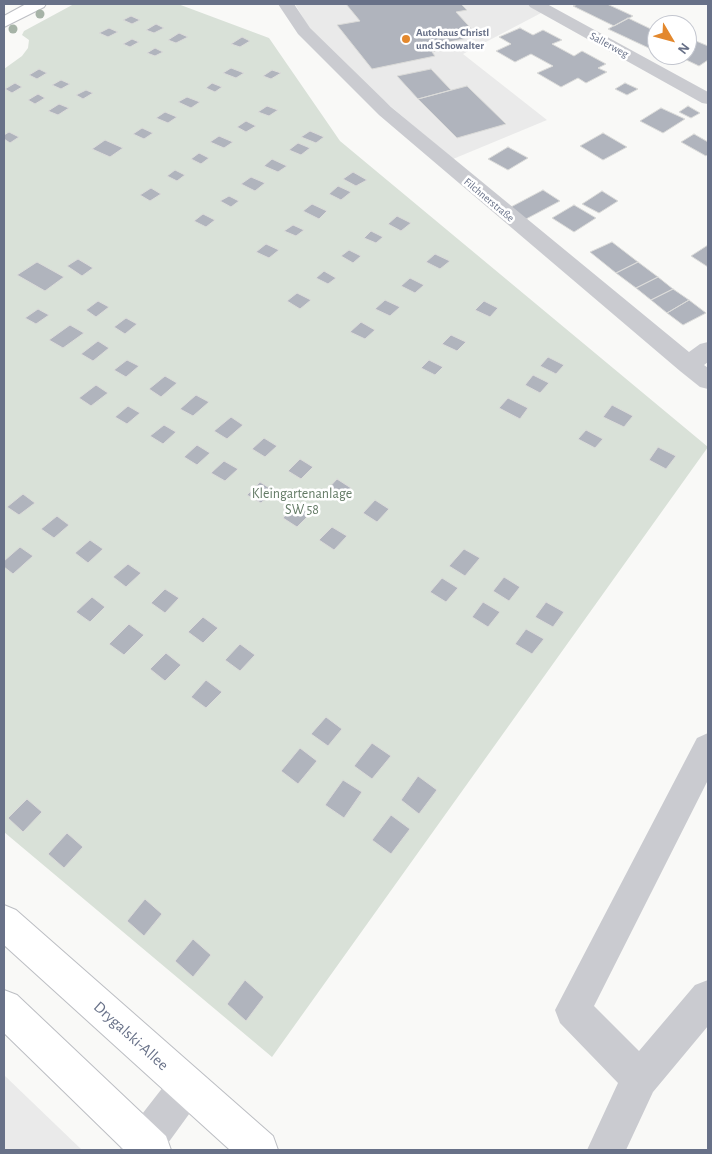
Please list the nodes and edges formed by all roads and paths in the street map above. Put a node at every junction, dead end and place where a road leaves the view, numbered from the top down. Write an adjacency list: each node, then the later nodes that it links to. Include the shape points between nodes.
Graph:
1 (38, 4): 4 (main road)
2 (286, 4): 7 (street, Filchnerstraße, via 304,31 385,111)
3 (536, 4): 5 (street, Sallerweg)
4 (4, 22)
5 (708, 98)
6 (708, 350): 7 (street)
7 (688, 365): 8 (street, Filchnerstraße)
8 (708, 381)
9 (708, 748): 13 (street, via 573,1010)
10 (4, 922): 14 (main road, Drygalski-Allee)
11 (708, 998): 13 (street)
12 (4, 1008): 15 (main road)
13 (640, 1079): 17 (street)
14 (187, 1086): 15 (street); 16 (main road, Drygalski-Allee)
15 (145, 1148)
16 (259, 1150)
17 (606, 1150)

